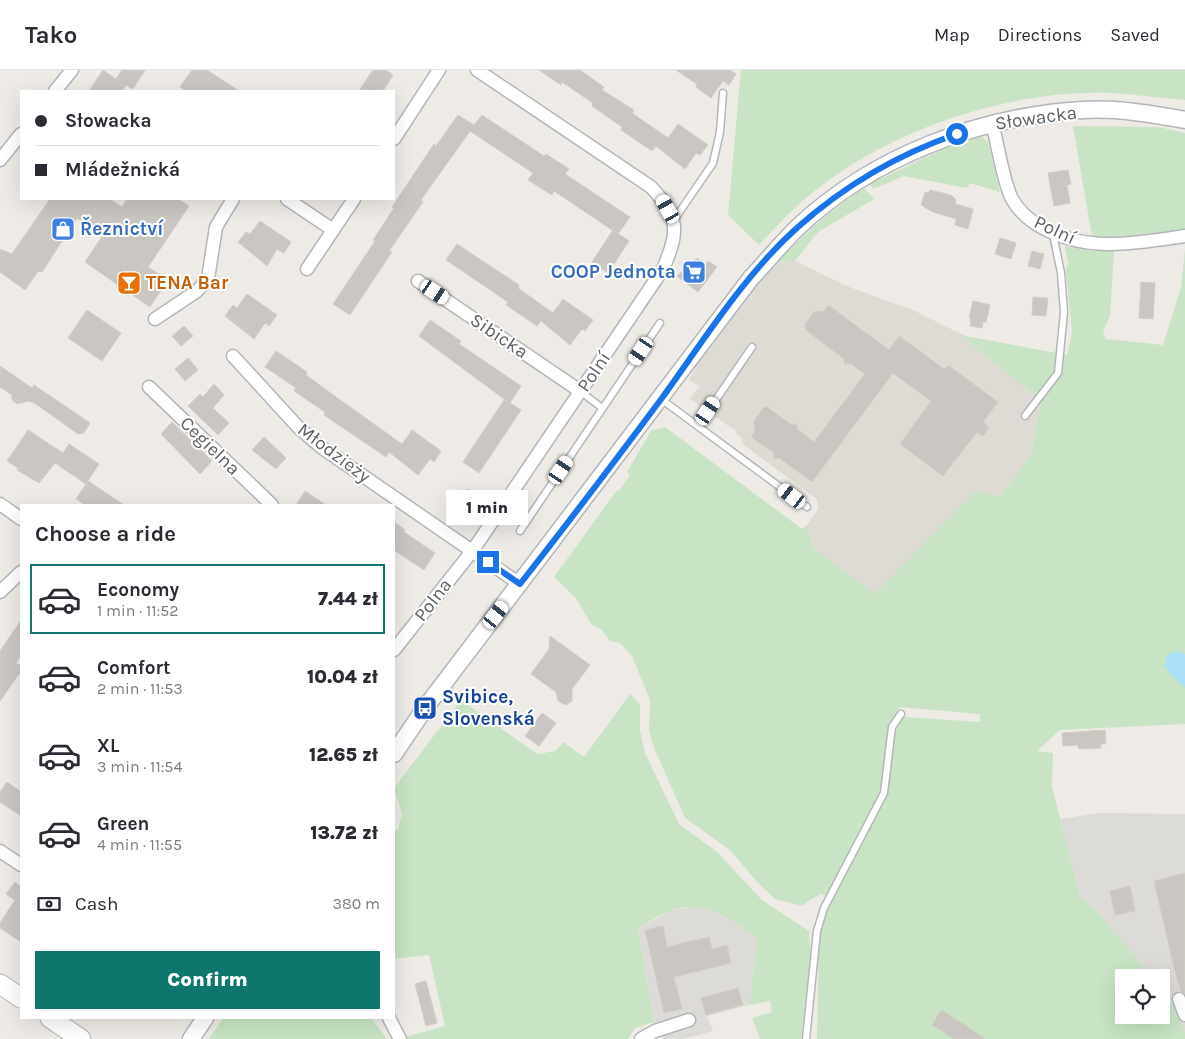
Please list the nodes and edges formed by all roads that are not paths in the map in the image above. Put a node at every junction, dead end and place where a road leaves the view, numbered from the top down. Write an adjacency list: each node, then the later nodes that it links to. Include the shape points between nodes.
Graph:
1 (72, 70): 4 (street)
2 (439, 70): 9 (street)
3 (477, 70): 14 (street, Polní, via 651,187 662,198)
4 (56, 90)
5 (723, 93): 14 (lane, via 717,154)
6 (1185, 120): 7 (street, Słowacka, via 1145,112 1084,110)
7 (992, 123): 16 (street, Polní, via 1011,197 1021,212); 26 (street, Słowacka, via 940,140 879,170 832,200 798,228 751,278)
8 (20, 135): 10 (street)
9 (395, 136)
10 (0, 160)
11 (232, 200): 20 (street, via 216,227 208,279 197,291)
12 (288, 200): 15 (street)
13 (353, 200): 15 (street)
14 (674, 220): 25 (street, Polní, via 675,241 663,269)
15 (333, 230): 18 (street)
16 (1053, 234): 17 (street, Polní, via 1091,244 1129,244); 28 (lane, via 1061,272 1064,312 1058,374)
17 (1185, 236)
18 (307, 269)
19 (418, 281): 25 (street, Sibicka)
20 (156, 319)
21 (660, 323): 27 (lane)
22 (752, 347): 29 (lane)
23 (233, 356): 35 (street, Młodzieży, via 321,448)
24 (149, 387): 31 (street, Cegielna)
25 (580, 391): 27 (lane); 35 (street, Polní)
26 (661, 399): 29 (lane); 37 (street, Słowacka)
27 (602, 408): 34 (lane)
28 (1025, 416)
29 (698, 426): 32 (lane)
30 (0, 504): 33 (street)
31 (271, 504)
32 (806, 507)
33 (20, 517)
34 (520, 531)
35 (472, 550): 37 (street, Młodzieży); 39 (street, Polna)
36 (20, 573): 38 (street)
37 (520, 584): 41 (street, Słowacka)
38 (0, 592)
39 (395, 649)
40 (901, 714): 56 (lane, via 892,727 884,793 824,908 817,931)
41 (395, 753)
42 (0, 851): 43 (street)
43 (20, 864)
44 (0, 984): 45 (main road)
45 (20, 997)
46 (1179, 998): 47 (street)
47 (1185, 1015)
48 (51, 1019): 52 (main road)
49 (204, 1019): 53 (street)
50 (390, 1019): 54 (street)
51 (689, 1020): 55 (street)
52 (81, 1039)
53 (191, 1039)
54 (400, 1039)
55 (641, 1039)
56 (806, 1039)

